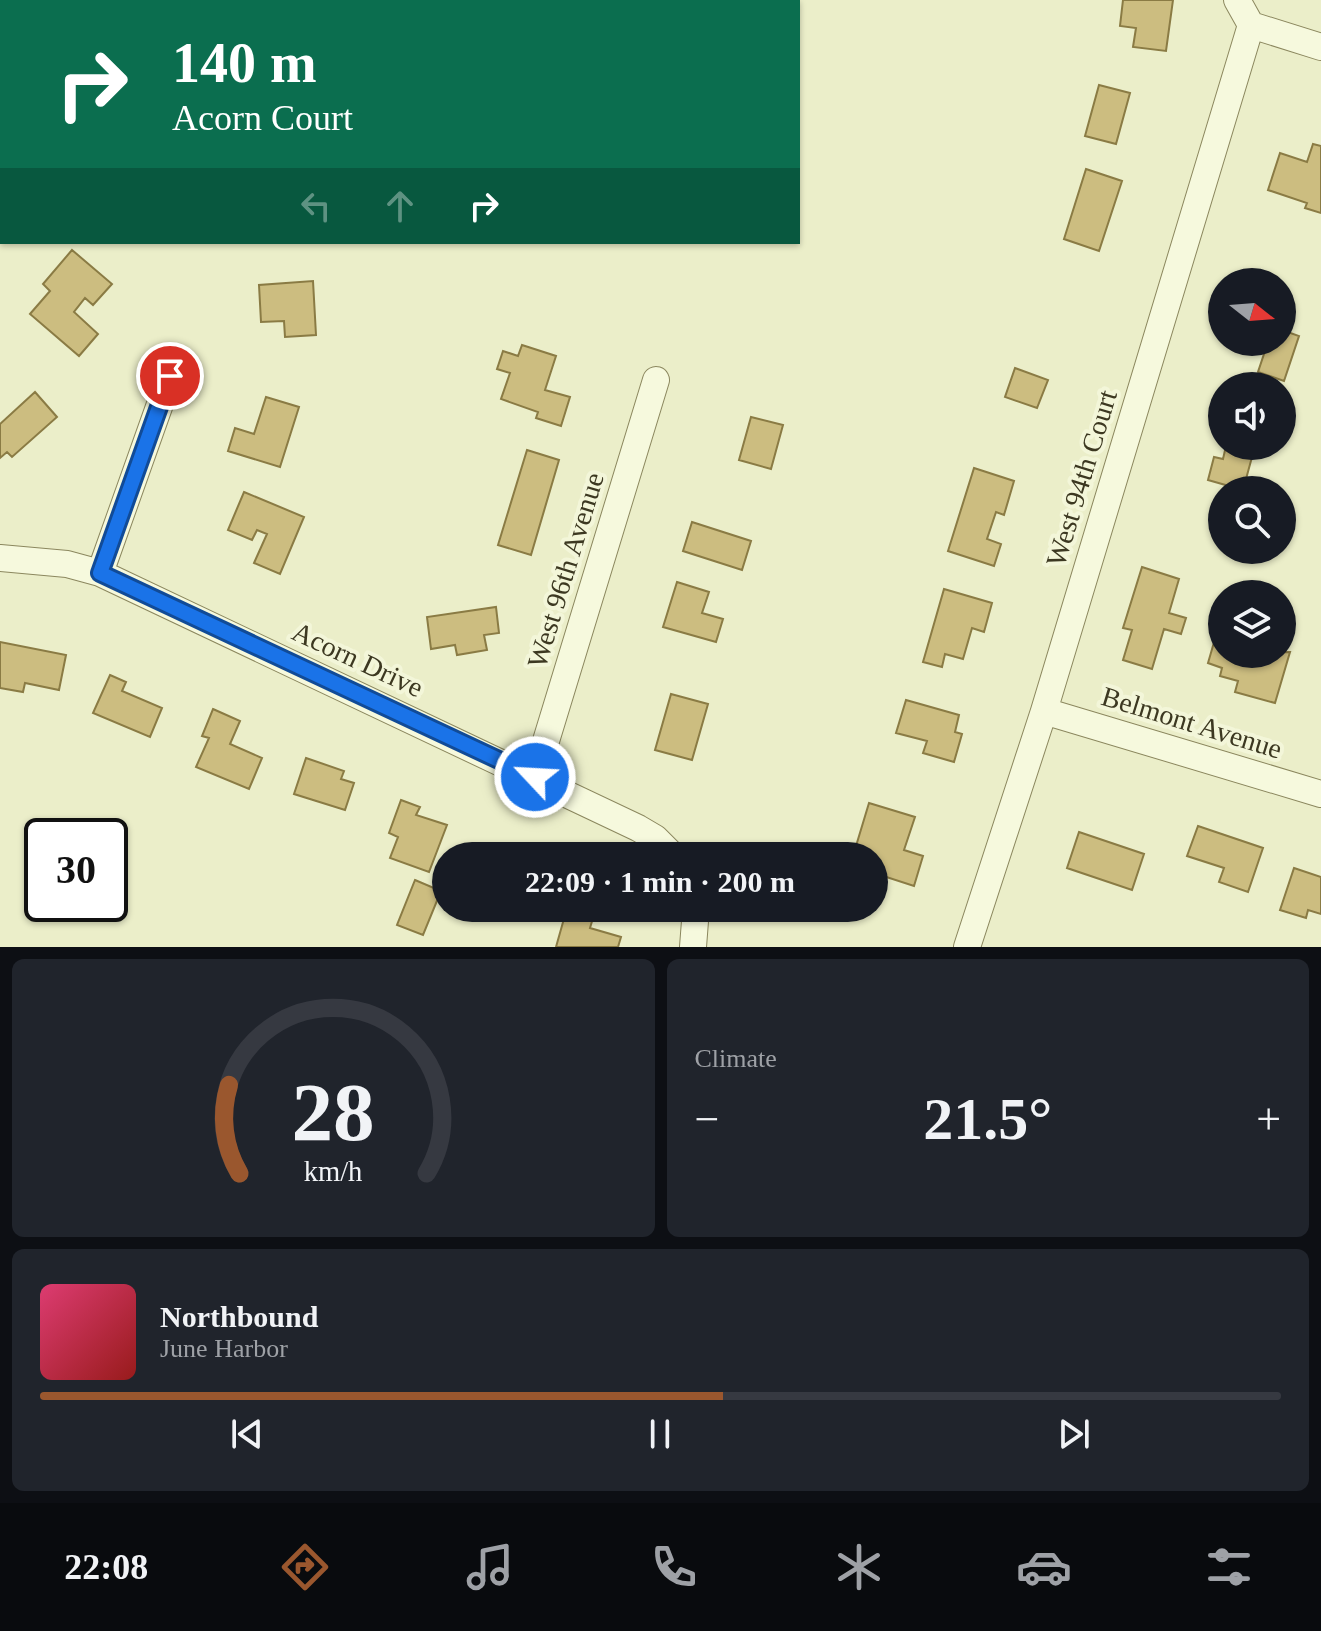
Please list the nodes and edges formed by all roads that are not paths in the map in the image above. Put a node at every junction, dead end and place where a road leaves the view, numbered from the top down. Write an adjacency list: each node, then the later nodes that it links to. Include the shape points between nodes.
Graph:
1 (1237, 0): 2 (street)
2 (1251, 25): 3 (street); 8 (street, West 94th Court)
3 (1321, 47)
4 (170, 376): 7 (street)
5 (656, 380): 9 (street, West 96th Avenue)
6 (0, 558): 7 (street, Acorn Drive, via 67,564)
7 (100, 573): 9 (street, Acorn Drive)
8 (1044, 711): 10 (street, Belmont Avenue); 14 (street, West 94th Court)
9 (535, 777): 11 (street, Acorn Drive)
10 (1321, 794)
11 (659, 842)
12 (695, 922): 13 (street)
13 (693, 947)
14 (967, 947)

